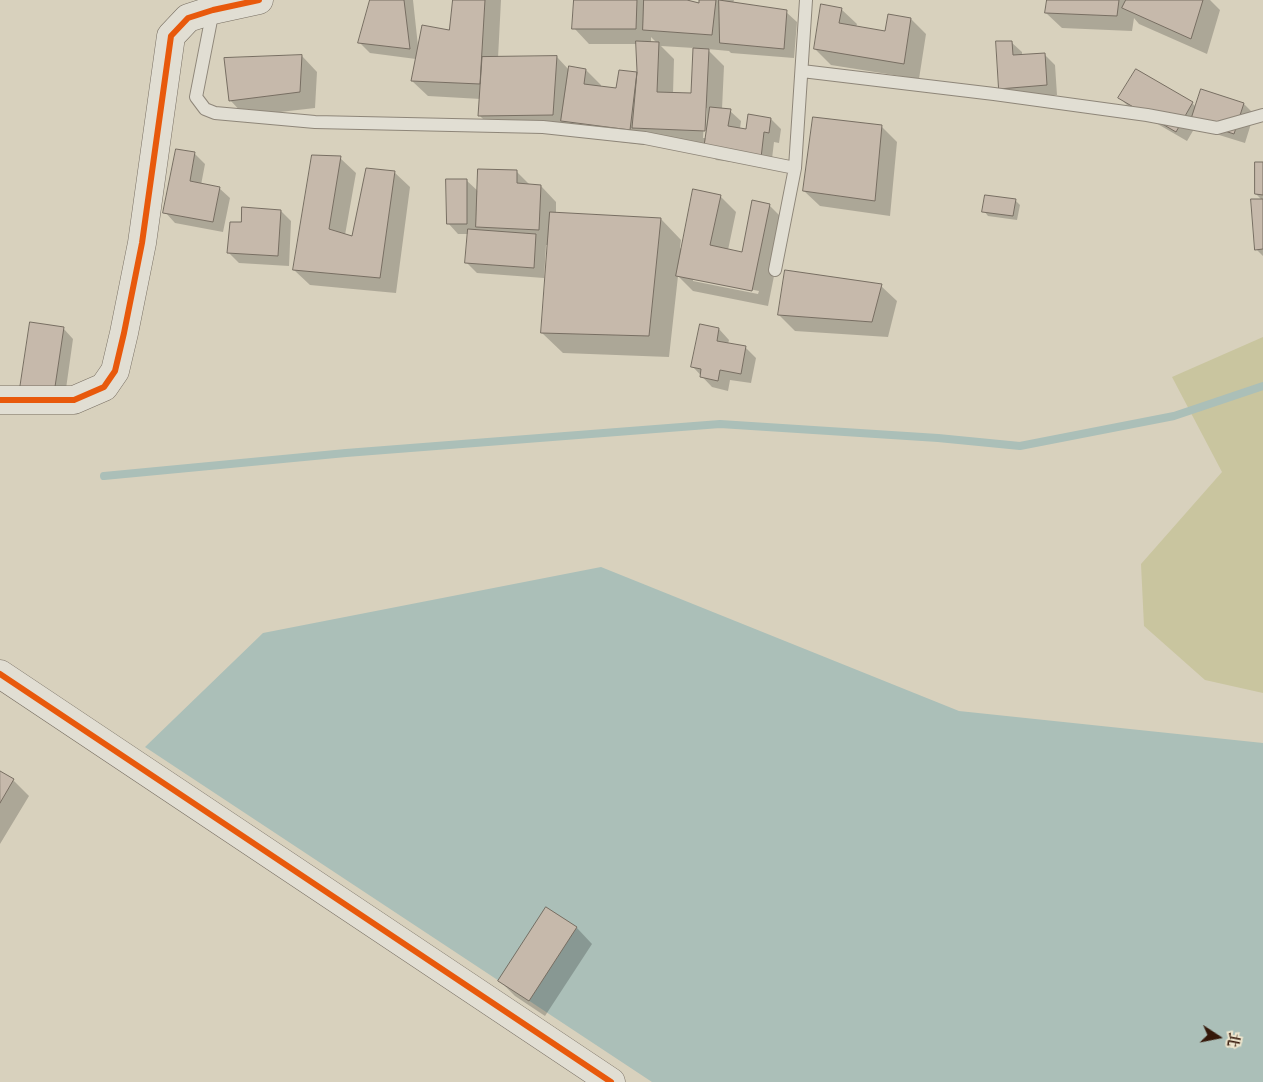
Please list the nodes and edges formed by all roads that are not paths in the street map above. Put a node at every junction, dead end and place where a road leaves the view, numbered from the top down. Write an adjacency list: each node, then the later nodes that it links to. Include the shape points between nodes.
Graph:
1 (259, 0): 3 (street)
2 (806, 0): 4 (lane)
3 (213, 10): 6 (lane, via 196,97 205,109 215,113 315,122 543,127 646,138); 8 (street, via 188,18 171,36 142,243 114,371 104,387 74,400)
4 (802, 71): 5 (lane, via 994,94 1217,128); 6 (lane)
5 (1263, 115)
6 (795, 168): 7 (lane)
7 (775, 270)
8 (0, 400)
9 (0, 674): 10 (street)
10 (611, 1082)

